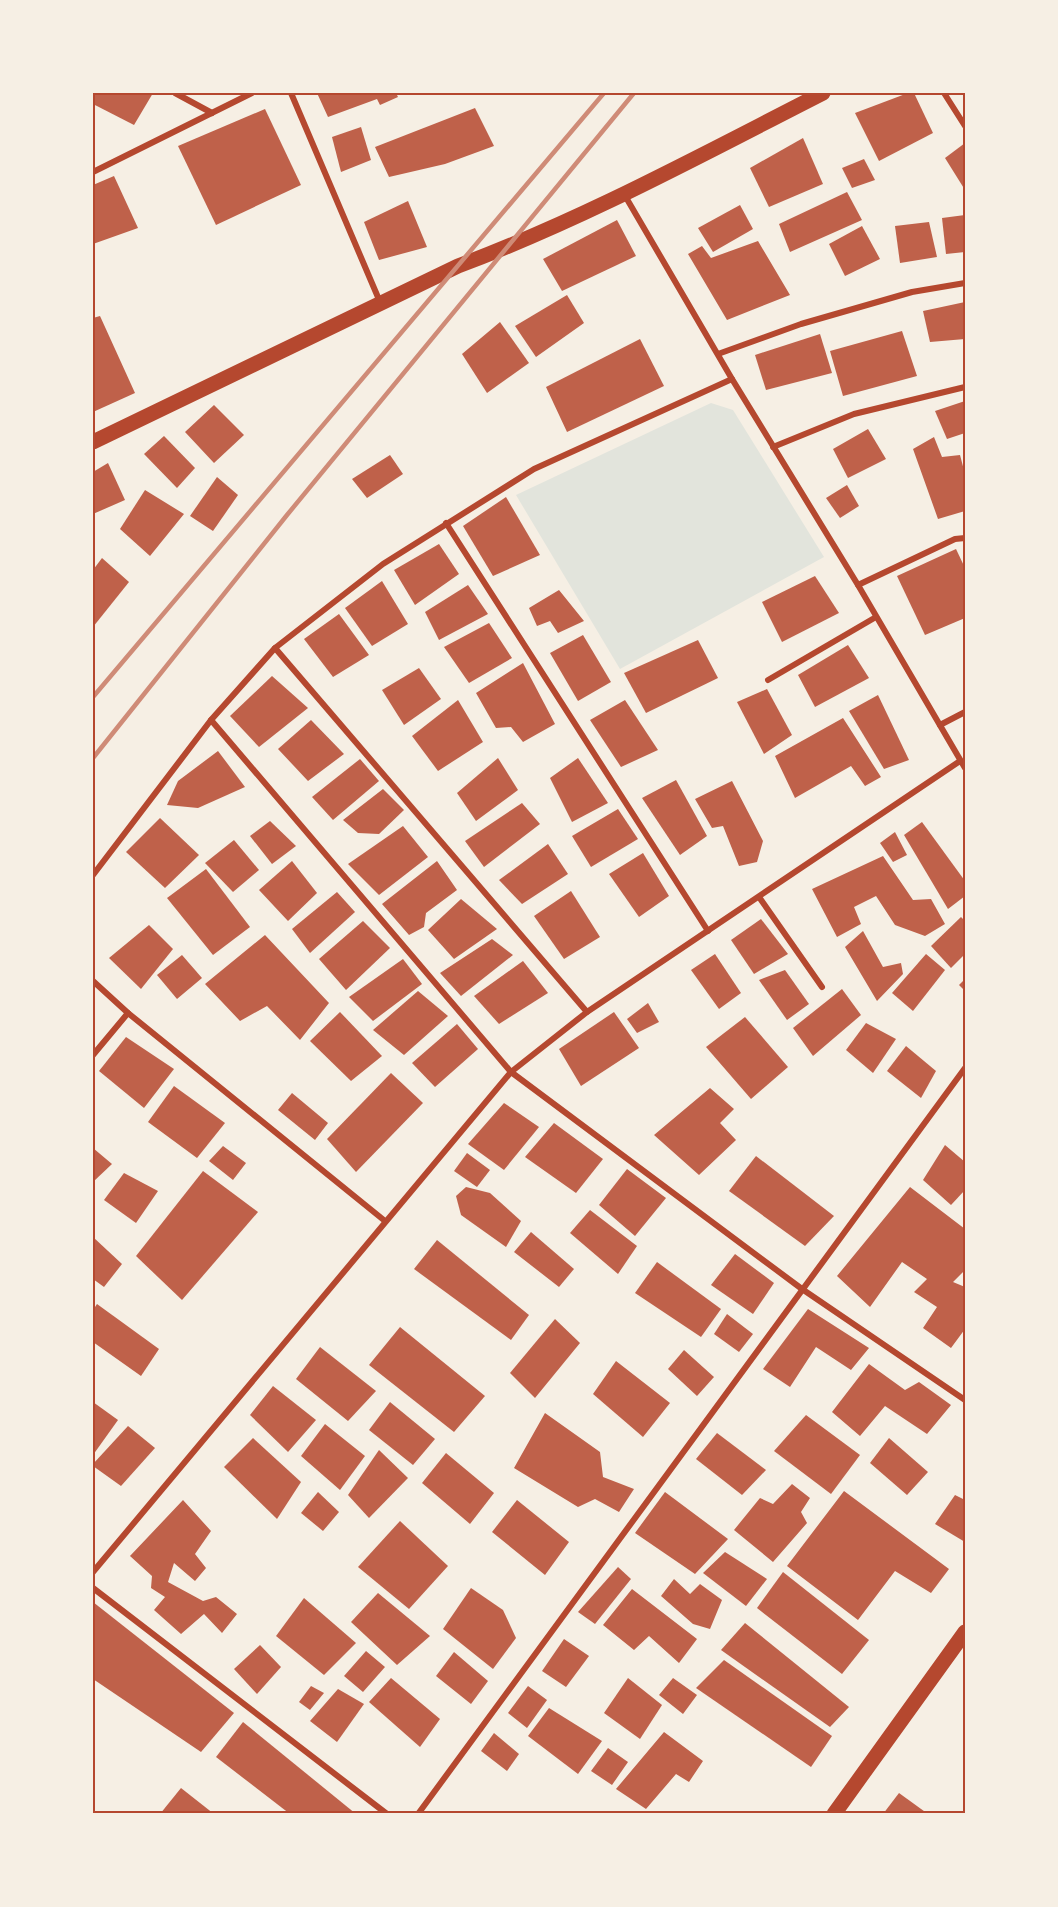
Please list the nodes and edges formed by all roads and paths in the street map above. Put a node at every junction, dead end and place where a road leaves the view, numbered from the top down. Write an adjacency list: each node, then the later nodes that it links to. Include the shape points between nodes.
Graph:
1 (175, 93): 6 (street)
2 (252, 93): 6 (street)
3 (291, 93): 11 (street)
4 (822, 93): 9 (main road)
5 (944, 93): 7 (street)
6 (212, 113): 8 (street)
7 (965, 126)
8 (93, 172)
9 (623, 194): 11 (main road); 12 (street)
10 (965, 283): 12 (street, via 901,295 801,324)
11 (381, 304): 15 (main road)
12 (718, 354): 13 (street)
13 (732, 379): 16 (street); 17 (street, via 534,469)
14 (965, 387): 16 (street, via 854,414)
15 (93, 442)
16 (773, 447): 19 (street)
17 (446, 523): 21 (street, via 383,564); 30 (street)
18 (965, 538): 19 (street, via 955,539)
19 (858, 585): 20 (street)
20 (876, 617): 22 (street); 25 (street)
21 (275, 648): 24 (street); 34 (street)
22 (768, 680)
23 (965, 712): 25 (street)
24 (211, 720): 28 (street); 37 (street)
25 (940, 725): 26 (street)
26 (960, 761): 27 (street); 29 (street)
27 (965, 768)
28 (93, 874)
29 (759, 897): 30 (street); 32 (street)
30 (708, 931): 34 (street)
31 (93, 981): 33 (street)
32 (822, 987)
33 (128, 1012): 35 (street); 38 (street)
34 (587, 1012): 37 (street)
35 (93, 1055)
36 (965, 1068): 39 (street)
37 (511, 1072): 38 (street); 39 (street)
38 (385, 1221): 41 (street)
39 (802, 1289): 40 (street); 45 (street)
40 (965, 1400)
41 (93, 1572)
42 (93, 1588): 44 (street)
43 (965, 1632): 46 (main road)
44 (387, 1814)
45 (418, 1814)
46 (834, 1814)

